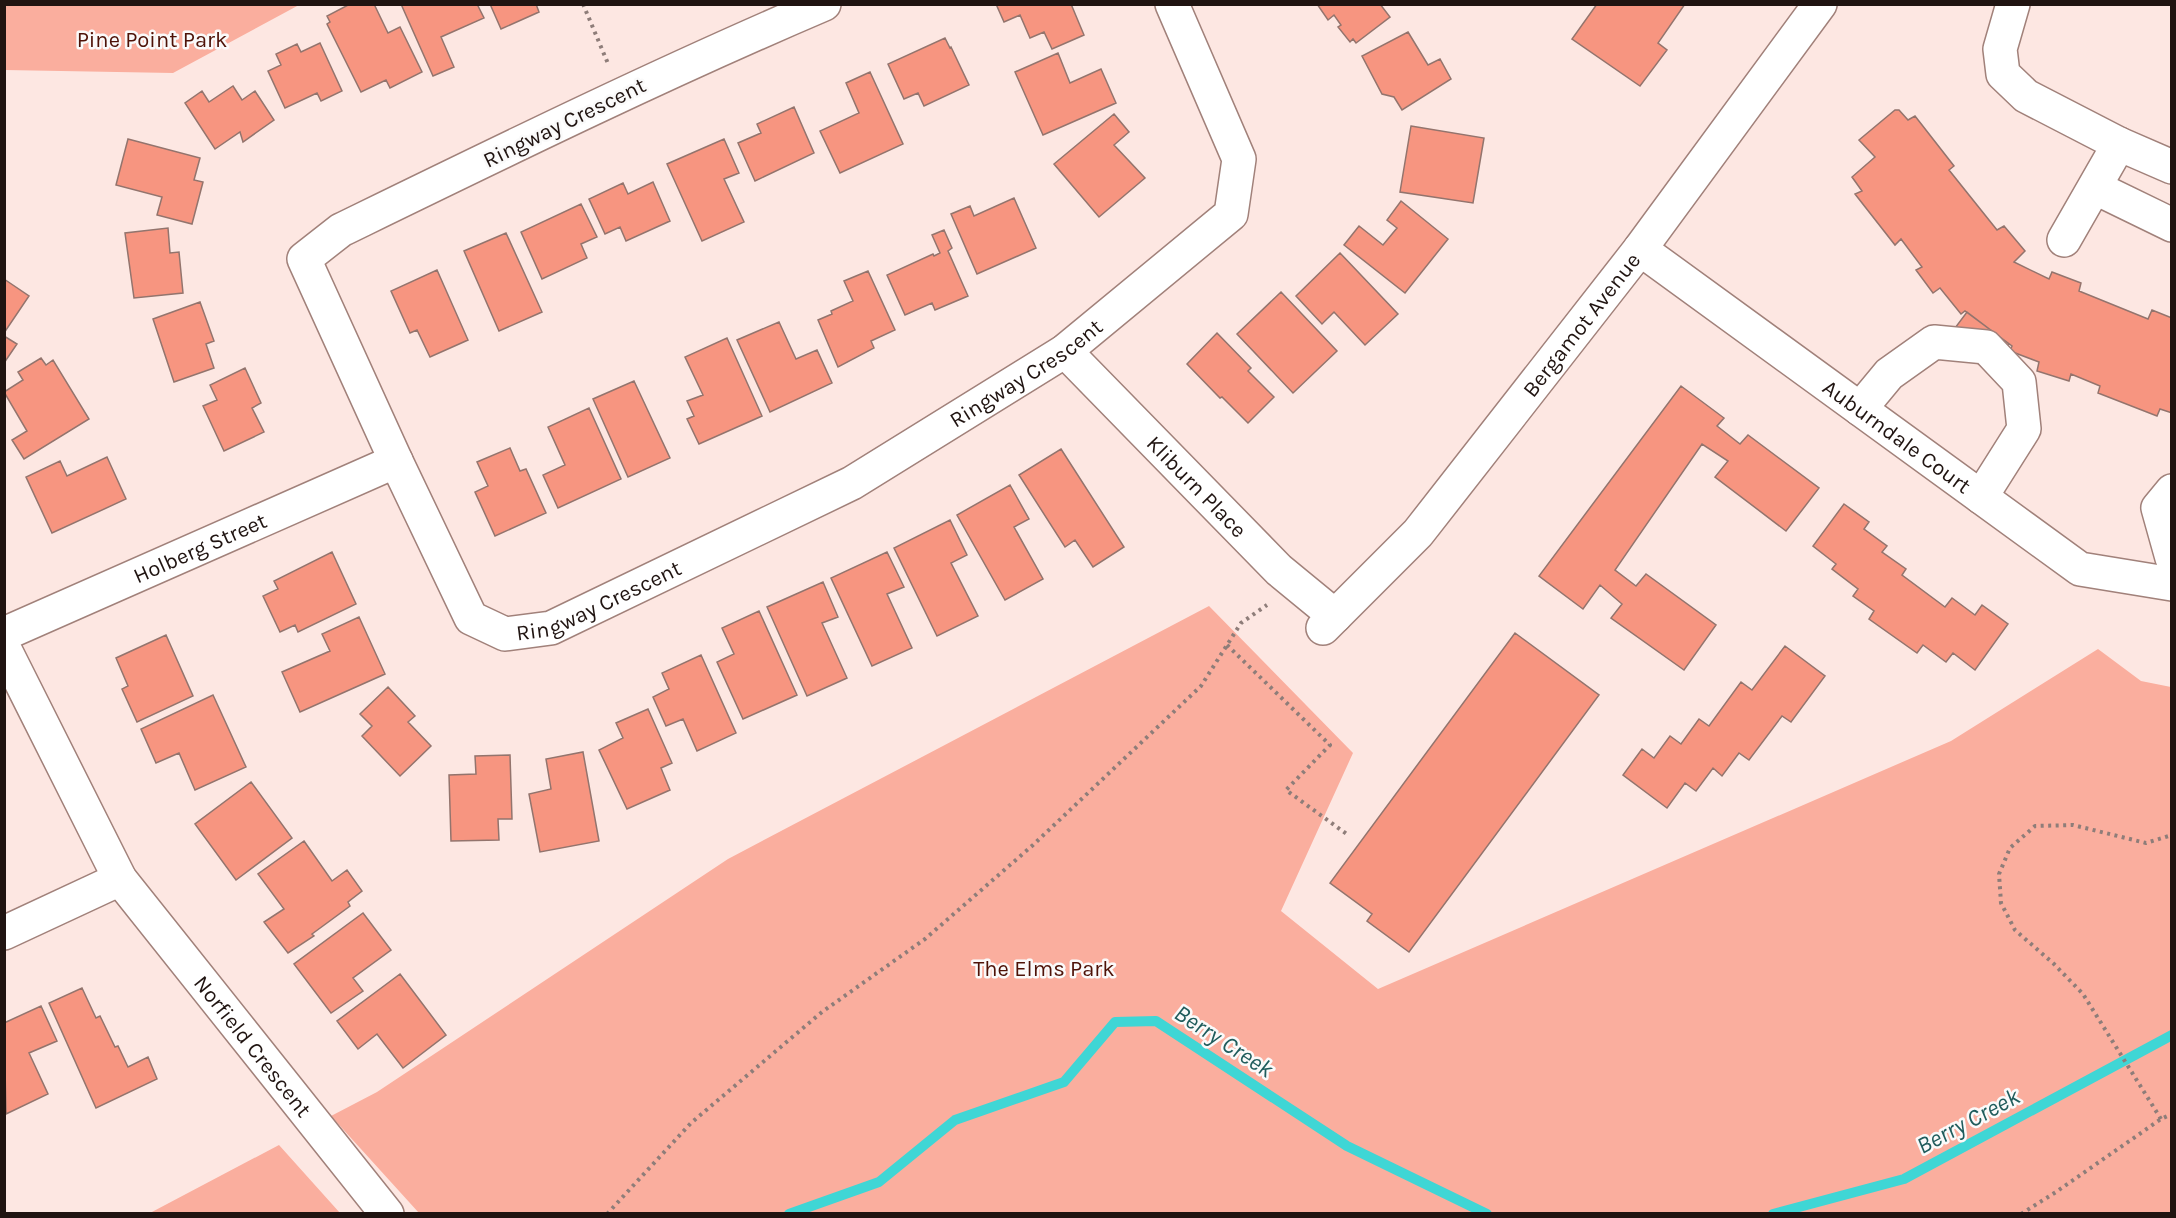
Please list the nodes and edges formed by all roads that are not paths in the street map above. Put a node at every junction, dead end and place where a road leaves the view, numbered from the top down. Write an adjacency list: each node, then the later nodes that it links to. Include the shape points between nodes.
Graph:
1 (824, 4): 13 (street, Ringway Crescent, via 621,94 341,230 304,260)
2 (1172, 4): 11 (street, Ringway Crescent, via 1239,159 1230,214)
3 (1820, 4): 10 (street, Bergamot Avenue)
4 (2013, 4): 5 (street, via 2000,49 2004,74 2026,96)
5 (2119, 144): 6 (street); 7 (street)
6 (2172, 167)
7 (2096, 188): 8 (street); 9 (street)
8 (2172, 225)
9 (2064, 240)
10 (1640, 249): 12 (street, Auburndale Court); 18 (street, Bergamot Avenue, via 1418,533)
11 (1065, 351): 13 (street, Ringway Crescent, via 852,483 551,628 505,634 471,618); 18 (street, Kliburn Place)
12 (1860, 409): 15 (street, Auburndale Court); 15 (street, via 1889,374 1934,342 1986,347 2019,382 2024,429)
13 (396, 461): 19 (street, Holberg Street)
14 (2172, 490): 16 (street, via 2158,508)
15 (1981, 497): 17 (street, Auburndale Court, via 2080,569)
16 (2172, 558)
17 (2172, 584)
18 (1329, 622)
19 (4, 634)
20 (4, 648): 21 (street, Norfield Crescent)
21 (120, 879): 22 (street); 23 (street, Norfield Crescent)
22 (4, 933)
23 (387, 1214)

